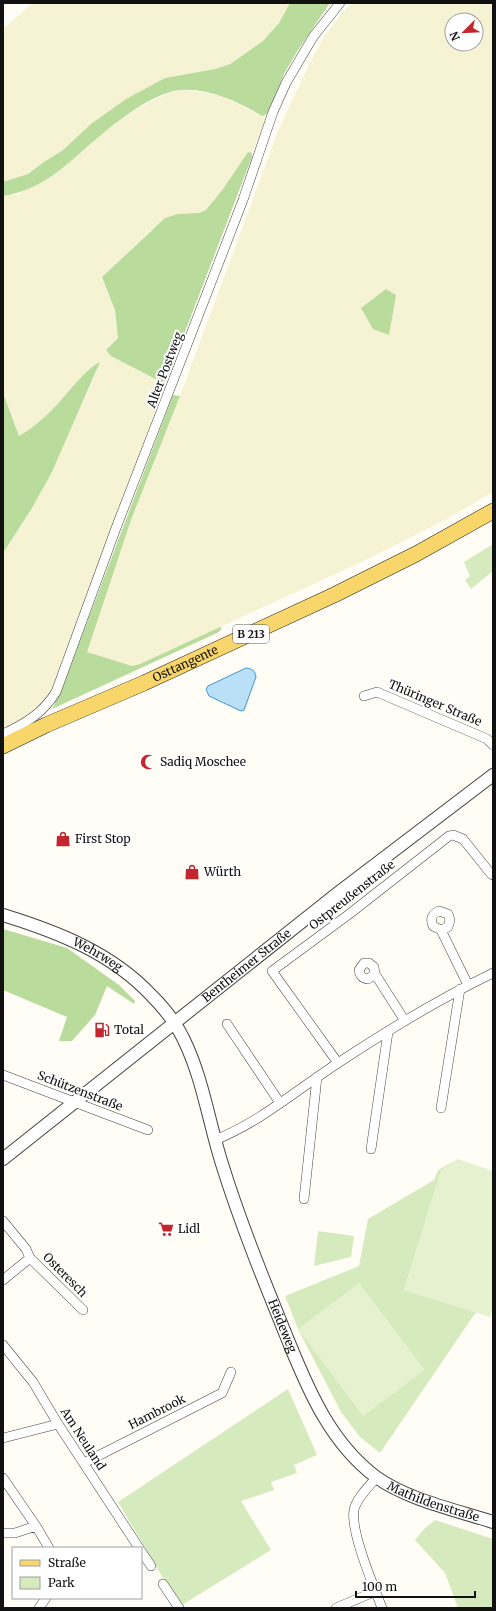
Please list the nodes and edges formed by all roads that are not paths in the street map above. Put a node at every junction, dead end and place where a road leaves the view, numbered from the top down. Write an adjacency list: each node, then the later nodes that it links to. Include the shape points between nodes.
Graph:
1 (340, 3): 4 (street, Alter Postweg, via 313,37 286,83 274,112 56,692 34,718)
2 (493, 511): 6 (main road, Osttangente / B 213, via 334,596)
3 (364, 696): 5 (street, Thüringer Straße, via 377,692 487,739)
4 (3, 734)
5 (493, 745)
6 (3, 746)
7 (493, 775): 16 (street, Bentheimer Straße)
8 (493, 874): 19 (street, Ostpreußenstraße, via 463,839 449,836 272,971)
9 (3, 914): 16 (street, Wehrweg, via 69,938 118,965 143,986)
10 (441, 930): 13 (street)
11 (493, 973): 13 (street)
12 (375, 974): 15 (street)
13 (468, 985): 14 (street)
14 (460, 989): 15 (street); 24 (street)
15 (405, 1021): 18 (street)
16 (174, 1022): 22 (street, Bentheimer Straße); 26 (street, Heideweg, via 184,1039 200,1083)
17 (227, 1024): 23 (street)
18 (388, 1032): 19 (street); 27 (street)
19 (338, 1063): 21 (street)
20 (3, 1075): 22 (street, Schützenstraße)
21 (317, 1078): 23 (street); 29 (street)
22 (76, 1102): 25 (street, Schützenstraße); 28 (street, Bentheimer Straße)
23 (280, 1103): 26 (street, via 241,1128)
24 (441, 1108)
25 (148, 1130)
26 (215, 1140): 39 (street, Heideweg, via 267,1289 304,1381 332,1431 363,1466)
27 (371, 1150)
28 (3, 1159)
29 (304, 1199)
30 (3, 1221): 31 (street, Osteresch, via 26,1249)
31 (30, 1258): 32 (street, Osteresch); 33 (street, Osteresch)
32 (3, 1280)
33 (83, 1310)
34 (3, 1345): 36 (street, Am Neuland, via 33,1382)
35 (231, 1372): 38 (street, Hambrook, via 222,1393)
36 (58, 1424): 37 (street); 38 (street, Am Neuland)
37 (3, 1438)
38 (84, 1463): 45 (street, Am Neuland)
39 (377, 1477): 41 (street, Mathildenstraße, via 403,1492); 49 (street, via 354,1509 359,1544)
40 (3, 1478): 42 (street)
41 (493, 1522)
42 (36, 1526): 43 (street, via 15,1533); 44 (street)
43 (3, 1533)
44 (48, 1547)
45 (138, 1547)
46 (142, 1552): 47 (street)
47 (151, 1566)
48 (162, 1584): 52 (street)
49 (376, 1592): 53 (street); 54 (street)
50 (45, 1599): 51 (street)
51 (39, 1608)
52 (179, 1608)
53 (336, 1608)
54 (382, 1608)

